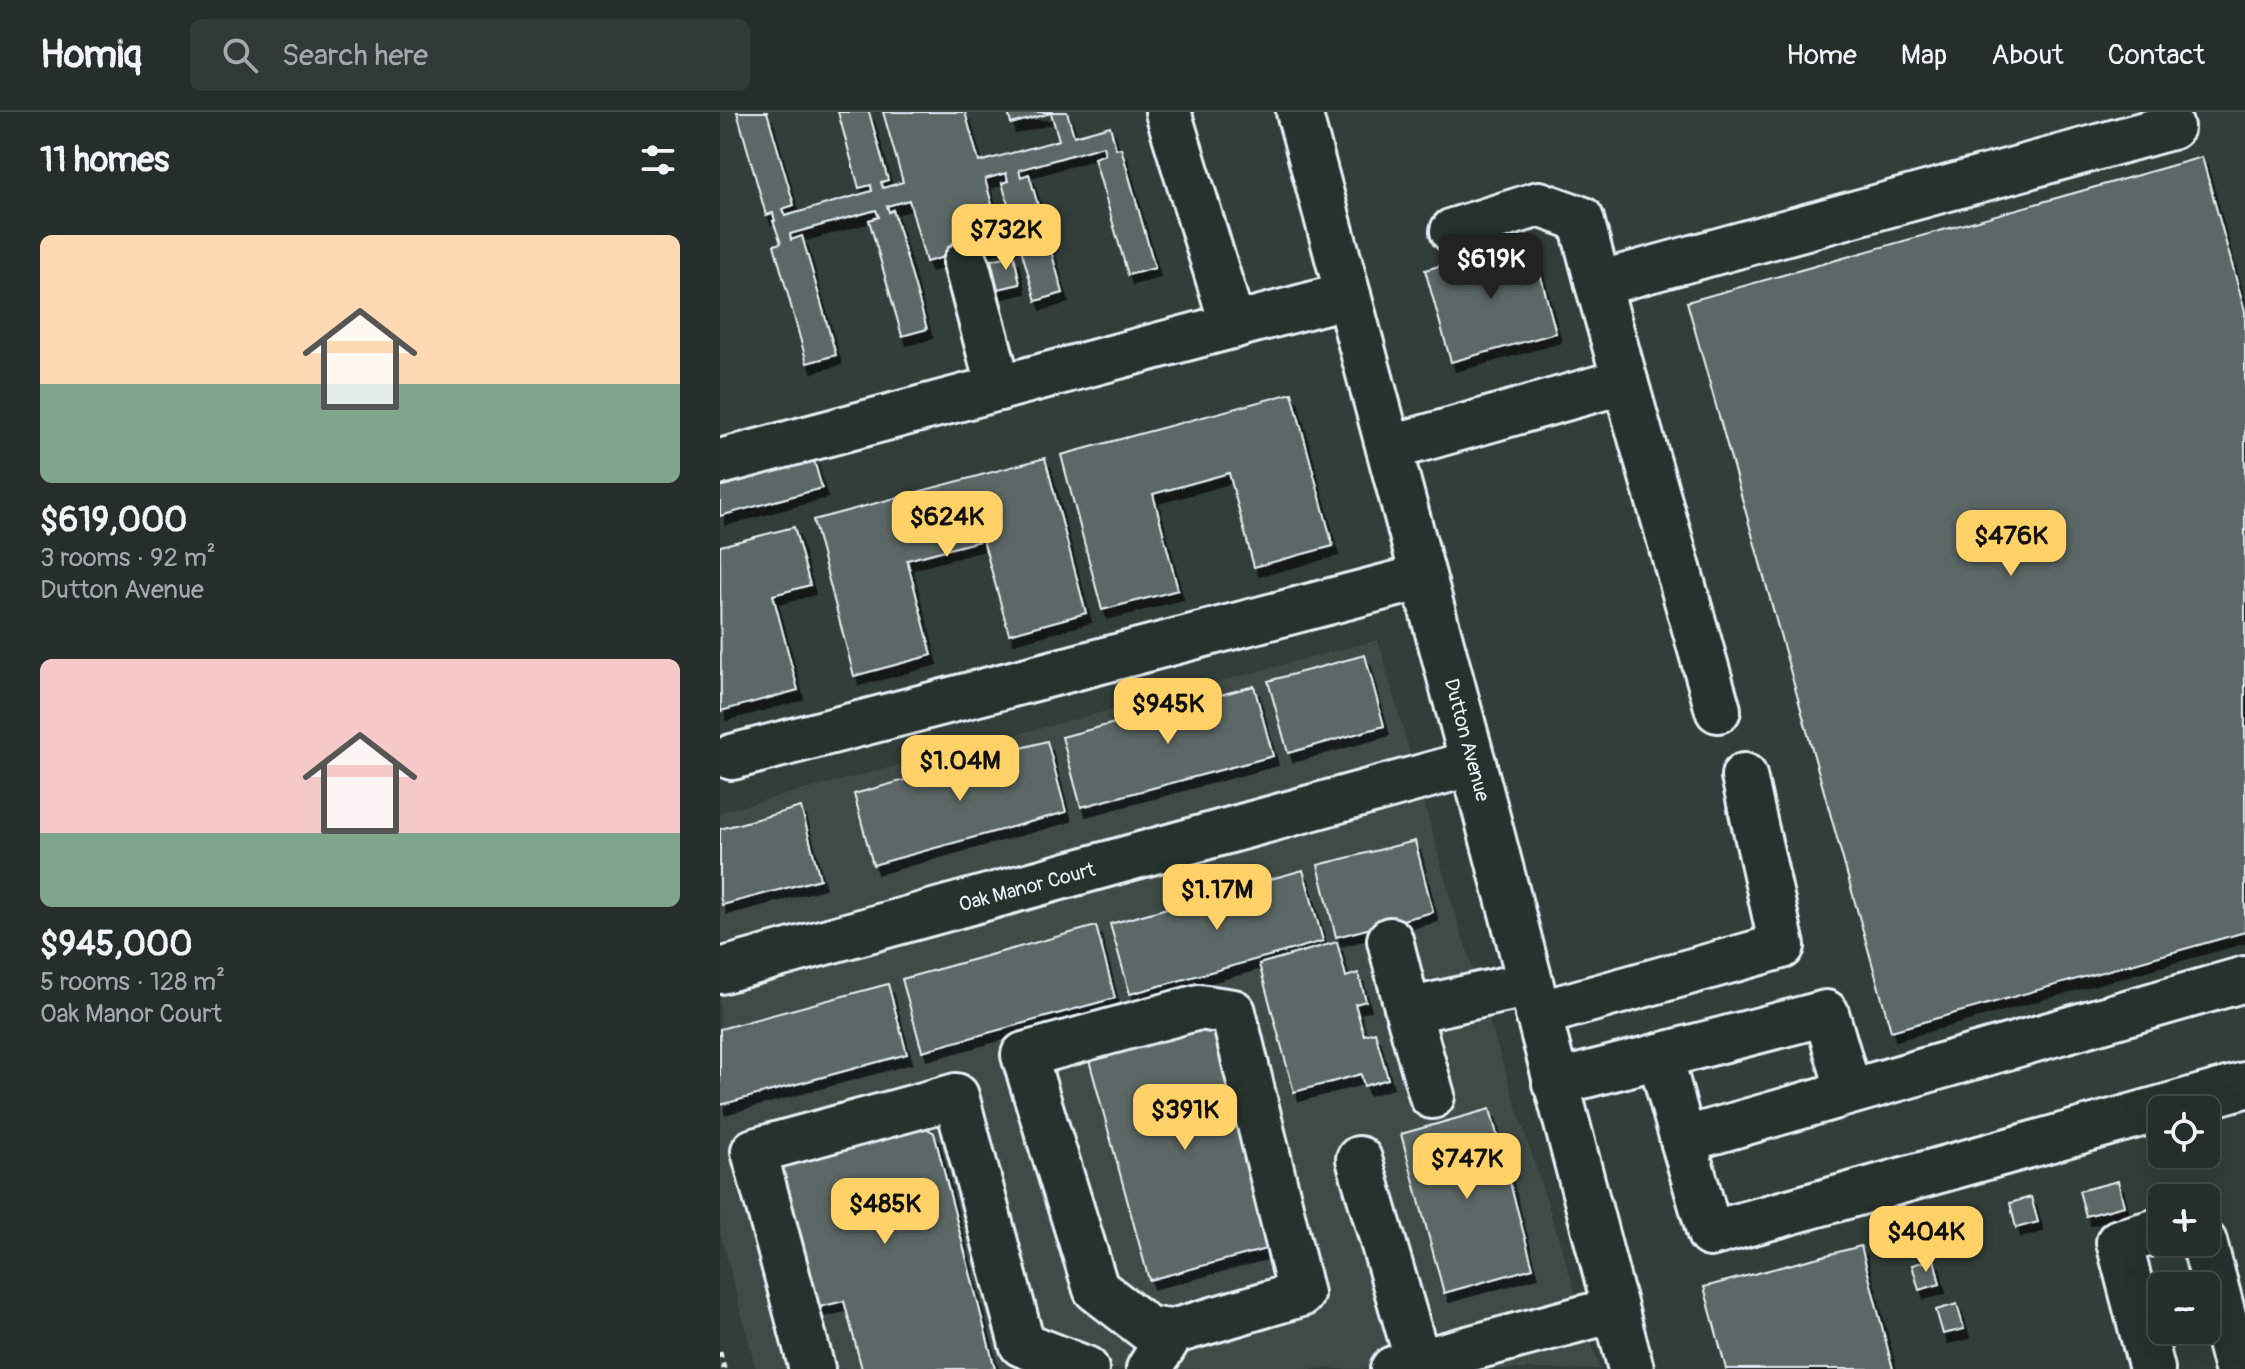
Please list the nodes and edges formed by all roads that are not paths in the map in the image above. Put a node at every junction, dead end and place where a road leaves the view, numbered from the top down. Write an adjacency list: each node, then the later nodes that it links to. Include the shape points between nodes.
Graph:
1 (1168, 112): 8 (street)
2 (1299, 112): 7 (street, Dutton Avenue)
3 (2171, 127): 6 (street)
4 (1453, 231): 6 (street, via 1539,204 1581,219)
5 (966, 263): 10 (street)
6 (1598, 284): 9 (street)
7 (1348, 295): 8 (street); 11 (street, Dutton Avenue)
8 (1233, 326): 10 (street)
9 (1625, 381): 11 (street); 14 (street)
10 (999, 388): 12 (street)
11 (1389, 448): 13 (street, Dutton Avenue)
12 (720, 462)
13 (1423, 577): 15 (street); 16 (street, Dutton Avenue)
14 (1718, 710)
15 (732, 757)
16 (1473, 763): 19 (street, Oak Manor Court); 21 (street, Dutton Avenue)
17 (1744, 776): 21 (street, via 1782,946)
18 (1390, 940): 22 (street)
19 (720, 971)
20 (2245, 979): 26 (street)
21 (1534, 999): 22 (street); 24 (street, Dutton Avenue)
22 (1408, 1011): 27 (street)
23 (1660, 1056): 24 (street); 26 (street, via 1826,1013); 28 (street)
24 (1555, 1083): 32 (street, Dutton Avenue)
25 (2245, 1085): 28 (street, via 1710,1234)
26 (1849, 1092): 28 (street)
27 (1432, 1096)
28 (1683, 1140)
29 (1359, 1159): 34 (street)
30 (2148, 1234): 39 (street, via 2119,1242)
31 (2208, 1256): 40 (street)
32 (1614, 1310): 34 (street); 38 (street, Dutton Avenue)
33 (1172, 1332): 33 (street, via 1301,1294 1233,1012 1199,1007 1024,1055 1096,1289 1148,1329); 37 (street)
34 (1406, 1366)
35 (812, 1369): 36 (street, via 754,1151 956,1096 1022,1344)
36 (1086, 1369)
37 (1149, 1369)
38 (1631, 1369)
39 (2152, 1369)
40 (2237, 1369)

